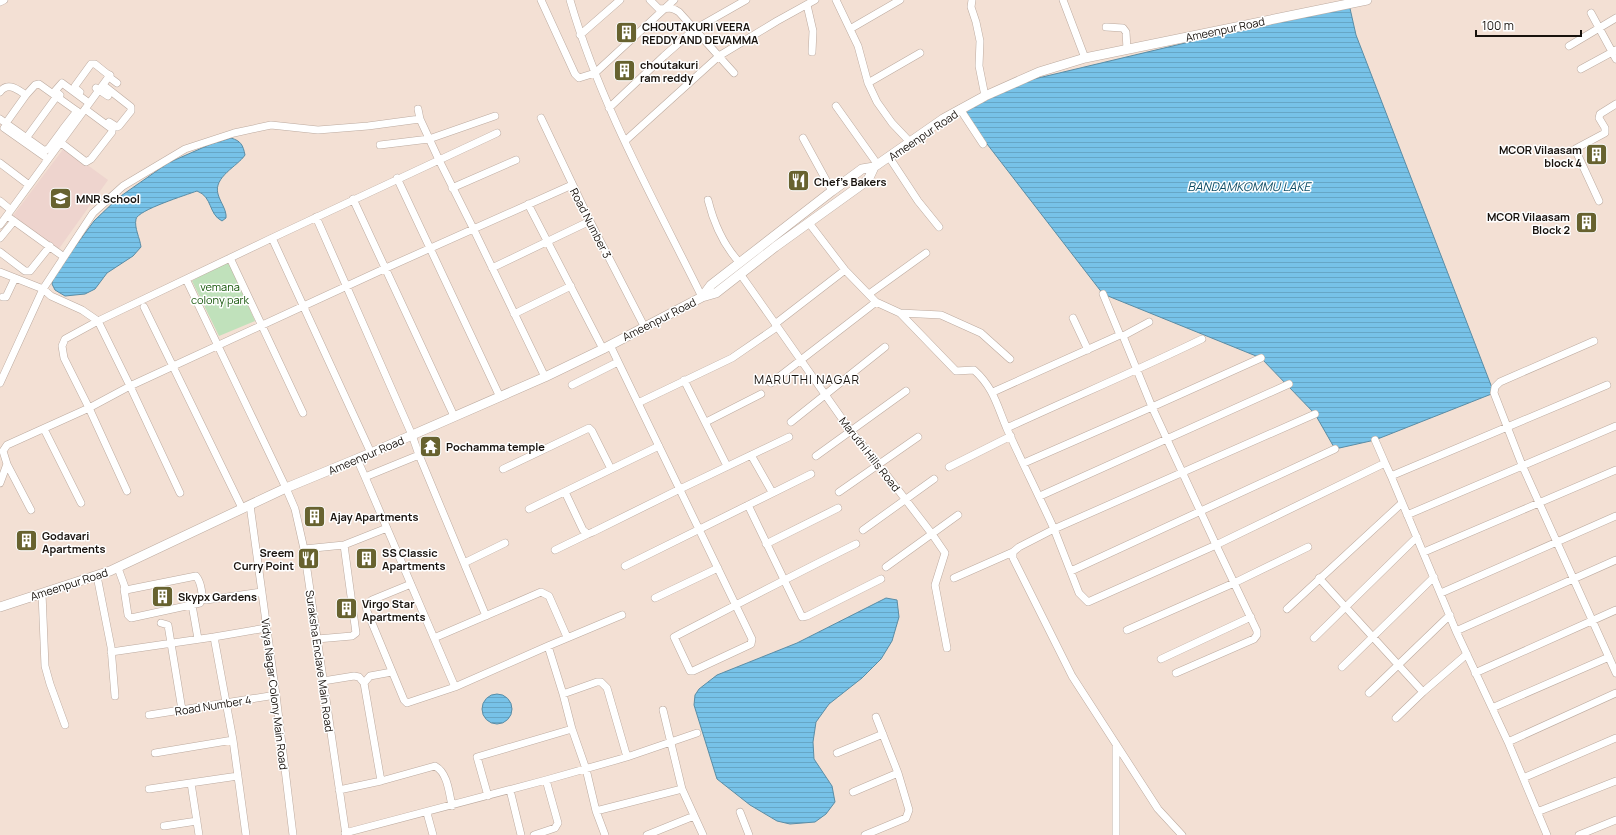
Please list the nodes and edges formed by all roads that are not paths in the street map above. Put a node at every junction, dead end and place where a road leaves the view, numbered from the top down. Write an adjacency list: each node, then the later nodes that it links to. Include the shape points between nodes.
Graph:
1 (4, 0): 14 (street)
2 (541, 0): 34 (street, via 575,74 582,78)
3 (570, 0): 24 (street)
4 (620, 0): 24 (street)
5 (650, 0): 17 (street, via 659,9)
6 (674, 0): 17 (street)
7 (746, 0): 22 (street)
8 (815, 0): 16 (street)
9 (836, 0): 23 (street)
10 (900, 0): 23 (street)
11 (972, 0): 44 (street, via 971,7 980,41 979,66)
12 (1063, 0): 31 (street)
13 (1367, 0): 15 (street, Ameenpur Road)
14 (0, 2)
15 (1327, 4): 26 (street, Ameenpur Road)
16 (806, 5): 28 (street, via 813,31); 30 (street)
17 (663, 9): 22 (street, via 673,8); 34 (street)
18 (1591, 13): 21 (street)
19 (1616, 18): 21 (street)
20 (1106, 27): 26 (street, via 1123,28 1126,32)
21 (1599, 28): 25 (street); 27 (street)
22 (695, 29): 30 (street); 48 (street)
23 (850, 29): 38 (street, via 858,46)
24 (580, 35): 34 (street)
25 (1569, 46)
26 (1127, 49): 31 (street, Ameenpur Road)
27 (1614, 51): 32 (street); 33 (street)
28 (812, 52)
29 (920, 53): 38 (street)
30 (719, 56): 35 (street); 61 (street)
31 (1085, 58): 44 (street, Ameenpur Road, via 1039,72)
32 (1616, 59)
33 (1581, 69)
34 (595, 73): 48 (street)
35 (734, 73)
36 (109, 75): 37 (street); 39 (street); 46 (street, via 92,64 75,85)
37 (116, 83)
38 (868, 83): 63 (street, via 877,102)
39 (99, 87): 43 (street); 46 (street); 46 (street, via 131,107 121,125 117,127)
40 (0, 92): 41 (street, via 5,87 13,86)
41 (26, 95): 42 (street, via 35,85 40,84); 55 (street)
42 (57, 96): 46 (street); 58 (street)
43 (108, 96)
44 (985, 96): 50 (street, Ameenpur Road)
45 (1616, 104): 80 (street, via 1600,114 1605,133 1575,149)
46 (85, 106): 56 (street); 62 (street, via 112,129 112,132 92,159 86,162)
47 (836, 106): 72 (street)
48 (609, 108): 61 (street)
49 (418, 109): 54 (street)
50 (960, 109): 63 (street, Ameenpur Road); 64 (street)
51 (495, 116): 60 (street)
52 (541, 118): 75 (street, Road Number 3)
53 (0, 119): 55 (street)
54 (420, 119): 60 (street); 99 (street, via 318,130 271,125 234,133 185,150 123,186 93,213)
55 (3, 124): 58 (street); 68 (street)
56 (65, 131): 62 (street); 66 (street)
57 (497, 133): 69 (street)
58 (27, 137): 66 (street, via 46,151)
59 (804, 138): 77 (street)
60 (429, 139): 65 (street); 69 (street)
61 (625, 141): 115 (street)
62 (60, 142): 66 (street)
63 (910, 142): 67 (street, Ameenpur Road)
64 (983, 144)
65 (380, 145)
66 (52, 150): 68 (street)
67 (889, 157): 72 (street, Ameenpur Road); 90 (street, via 918,202)
68 (48, 159): 74 (street)
69 (439, 160): 73 (street); 76 (street)
70 (516, 160): 76 (street)
71 (0, 163): 74 (street)
72 (876, 166): 77 (street, Ameenpur Road, via 862,169); 83 (street, via 868,180)
73 (397, 178): 78 (street); 96 (street)
74 (29, 185): 82 (street)
75 (572, 185): 81 (street); 87 (street, Road Number 3)
76 (452, 188): 91 (street)
77 (829, 193): 83 (street); 101 (street, Ameenpur Road)
78 (353, 199): 85 (street); 102 (street)
79 (708, 200): 101 (street, via 718,232 728,250)
80 (1599, 201)
81 (528, 204): 91 (street); 94 (street)
82 (6, 205): 84 (street)
83 (833, 205): 88 (street)
84 (3, 214): 86 (street); 89 (street)
85 (316, 217): 93 (street); 110 (street)
86 (14, 221): 92 (street); 95 (street)
87 (590, 221): 94 (street); 126 (street, Road Number 3)
88 (809, 223): 104 (street); 106 (street)
89 (0, 225)
90 (938, 227)
91 (473, 228): 96 (street); 103 (street)
92 (0, 238)
93 (272, 238): 100 (street); 118 (street)
94 (547, 241): 103 (street); 109 (street)
95 (50, 246): 97 (street, via 30,271 25,271); 99 (street)
96 (430, 248): 102 (street); 152 (street)
97 (0, 252)
98 (926, 253): 112 (street)
99 (64, 257): 111 (street)
100 (230, 258): 108 (street); 125 (street)
101 (740, 263): 115 (street, Ameenpur Road, via 711,285)
102 (386, 268): 110 (street); 158 (street)
103 (492, 268): 120 (street)
104 (845, 270): 112 (street); 124 (street)
105 (0, 272): 107 (street)
106 (741, 275): 115 (street, via 716,293); 124 (street, Maruthi Hills Road)
107 (15, 278): 111 (street); 114 (street, via 6,297)
108 (186, 279): 122 (street); 130 (street, Suraksha Enclave Main Road)
109 (571, 286): 120 (street); 131 (street)
110 (346, 287): 118 (street); 166 (street)
111 (43, 289): 122 (street, via 51,296 82,310); 143 (street)
112 (869, 294): 116 (street)
113 (1102, 294): 127 (street)
114 (3, 297)
115 (702, 297): 126 (street, Ameenpur Road)
116 (876, 302): 119 (street); 136 (street)
117 (144, 307): 138 (street, Vidya Nagar Colony Main Road)
118 (303, 307): 125 (street); 174 (street)
119 (900, 313): 135 (street, via 941,315 980,333); 149 (street, via 956,371 974,370)
120 (514, 314): 140 (street)
121 (1073, 318): 133 (street)
122 (98, 321): 147 (street); 155 (street, via 65,338 62,346 64,358)
123 (1149, 322): 127 (street)
124 (776, 325): 136 (street, Maruthi Hills Road); 141 (street, via 732,358)
125 (262, 326): 130 (street); 156 (street)
126 (644, 326): 131 (street, Ameenpur Road)
127 (1121, 336): 133 (street); 139 (street)
128 (1202, 339): 139 (street)
129 (1594, 341): 161 (street, via 1500,382 1494,393)
130 (218, 346): 138 (street); 195 (street, Suraksha Enclave Main Road)
131 (607, 347): 137 (street); 140 (street, Ameenpur Road)
132 (885, 347): 151 (street)
133 (1088, 350): 149 (street)
134 (1261, 358): 154 (street)
135 (1010, 359)
136 (801, 360): 142 (street); 151 (street, Maruthi Hills Road)
137 (618, 362): 145 (street); 153 (street)
138 (174, 366): 147 (street); 208 (street, Vidya Nagar Colony Main Road)
139 (1137, 370): 154 (street); 163 (street)
140 (545, 377): 152 (street, Ameenpur Road)
141 (684, 380): 153 (street); 159 (street)
142 (771, 383)
143 (0, 384)
144 (1289, 384): 170 (street)
145 (572, 385)
146 (1607, 385): 161 (street)
147 (130, 386): 155 (street); 201 (street)
148 (906, 391): 165 (street)
149 (993, 392): 163 (street)
150 (761, 394): 159 (street)
151 (826, 394): 160 (street); 165 (street, Maruthi Hills Road)
152 (500, 397): 158 (street, Ameenpur Road)
153 (638, 403): 172 (street)
154 (1152, 407): 170 (street); 179 (street)
155 (89, 408): 164 (street); 197 (street)
156 (303, 413)
157 (1315, 414): 189 (street)
158 (454, 416): 166 (street, Ameenpur Road)
159 (706, 422): 184 (street)
160 (791, 422)
161 (1506, 426): 183 (street); 191 (street)
162 (1616, 426): 183 (street)
163 (1006, 428): 167 (street)
164 (44, 429): 181 (street, via 7,446 2,451); 204 (street)
165 (850, 430): 177 (street); 182 (street, Maruthi Hills Road)
166 (412, 435): 174 (street, Ameenpur Road); 175 (street)
167 (1011, 436): 179 (street); 185 (street)
168 (789, 437): 176 (street)
169 (918, 437): 182 (street)
170 (1167, 440): 189 (street); 202 (street)
171 (1375, 440): 180 (street)
172 (659, 446): 187 (street); 196 (street)
173 (1335, 449): 212 (street)
174 (371, 453): 178 (street, Ameenpur Road)
175 (419, 455): 192 (street); 235 (street)
176 (750, 455): 184 (street); 199 (street)
177 (816, 456)
178 (357, 459): 192 (street); 195 (street, Ameenpur Road)
179 (1024, 463): 202 (street)
180 (1385, 463): 191 (street); 228 (street)
181 (7, 464): 194 (street); 211 (street)
182 (879, 465): 200 (street); 203 (street, Maruthi Hills Road)
183 (1522, 465): 206 (street); 214 (street)
184 (727, 466): 196 (street)
185 (949, 467)
186 (503, 468): 187 (street, via 589,428)
187 (611, 469): 198 (street)
188 (1616, 470): 206 (street)
189 (1182, 473): 212 (street); 219 (street)
190 (811, 474): 199 (street)
191 (1391, 476): 205 (street)
192 (365, 477): 216 (street)
193 (934, 479): 203 (street)
194 (0, 483)
195 (286, 488): 208 (street, Ameenpur Road); 230 (street, Suraksha Enclave Main Road, via 295,508)
196 (680, 489): 217 (street); 220 (street)
197 (127, 491)
198 (565, 492): 210 (street); 220 (street, via 583,530)
199 (772, 492): 207 (street)
200 (839, 492)
201 (180, 493)
202 (1040, 496): 219 (street)
203 (906, 500): 218 (street); 221 (street, Maruthi Hills Road)
204 (81, 503)
205 (1402, 503): 214 (street); 244 (street)
206 (1539, 504): 223 (street); 233 (street)
207 (748, 505): 217 (street); 225 (street)
208 (246, 507): 238 (street, Ameenpur Road); 251 (street, Vidya Nagar Colony Main Road)
209 (838, 508): 225 (street)
210 (529, 509)
211 (31, 510)
212 (1200, 512): 228 (street); 240 (street)
213 (958, 515): 221 (street)
214 (1407, 515): 222 (street)
215 (1616, 516): 223 (street)
216 (387, 528): 227 (street); 249 (street)
217 (700, 530): 236 (street); 239 (street)
218 (863, 530)
219 (1054, 530): 232 (street); 240 (street)
220 (588, 534): 231 (street)
221 (932, 534): 237 (street); 280 (street, Maruthi Hills Road, via 945,553 935,584)
222 (1417, 537): 233 (street); 258 (street)
223 (1556, 542): 245 (street); 253 (street)
224 (506, 543): 235 (street)
225 (766, 544): 247 (street)
226 (856, 544): 247 (street)
227 (344, 545): 230 (street); 277 (street, via 356,633 352,636)
228 (1216, 545): 240 (street, via 1088,602 1079,593); 248 (street)
229 (1308, 547): 248 (street)
230 (304, 549): 277 (street, Suraksha Enclave Main Road)
231 (555, 550)
232 (1013, 552): 243 (street); 315 (street, via 1013,558 1072,676)
233 (1424, 552): 242 (street)
234 (1616, 560): 245 (street)
235 (464, 563): 264 (street)
236 (625, 566)
237 (886, 567)
238 (118, 568): 241 (street, Ameenpur Road); 250 (street)
239 (718, 568): 254 (street); 257 (street)
240 (1070, 571)
241 (97, 576): 252 (street, Ameenpur Road); 281 (street)
242 (1434, 576): 253 (street); 271 (street)
243 (954, 578)
244 (1319, 578): 258 (street); 260 (street)
245 (1573, 578): 266 (street); 270 (street)
246 (881, 579): 247 (street, via 805,617 801,615)
247 (784, 580): 257 (street)
248 (1234, 583): 265 (street); 269 (street)
249 (411, 584): 274 (street); 287 (street, via 366,605)
250 (124, 589): 256 (street, via 128,615 131,618); 256 (street, via 196,576 200,580 202,599 200,603)
251 (262, 592): 255 (street); 268 (street, Vidya Nagar Colony Main Road)
252 (42, 593): 259 (street, Ameenpur Road); 307 (street, via 45,666)
253 (1441, 593): 263 (street)
254 (655, 598)
255 (206, 600)
256 (192, 605): 276 (street)
257 (736, 605): 257 (street, via 752,638 751,644 690,671 674,637)
258 (1346, 606): 271 (street); 275 (street)
259 (0, 607)
260 (1287, 609)
261 (1616, 610): 266 (street)
262 (622, 615): 273 (street)
263 (1450, 615): 270 (street); 285 (street)
264 (486, 616): 273 (street, via 541,592 549,596); 274 (street)
265 (1251, 617): 284 (street); 288 (street, via 1257,631 1254,639)
266 (1592, 620): 283 (street); 289 (street)
267 (161, 624): 278 (street, via 168,625)
268 (266, 628): 272 (street); 298 (street, Vidya Nagar Colony Main Road)
269 (1127, 630)
270 (1456, 630): 282 (street)
271 (1372, 636): 285 (street); 286 (street)
272 (214, 637): 276 (street); 300 (street)
273 (567, 637): 279 (street)
274 (434, 638): 293 (street)
275 (1314, 638)
276 (198, 639): 278 (street)
277 (317, 639): 291 (street, Suraksha Enclave Main Road)
278 (170, 644): 281 (street); 302 (street)
279 (548, 646): 293 (street); 297 (street)
280 (947, 648)
281 (111, 652): 299 (street)
282 (1467, 654): 289 (street); 294 (street)
283 (1609, 657): 290 (street); 301 (street)
284 (1161, 659)
285 (1398, 665): 294 (street); 295 (street)
286 (1342, 667)
287 (392, 672): 292 (street, via 370,676); 293 (street, via 407,703)
288 (1176, 673)
289 (1475, 673): 301 (street)
290 (1616, 673)
291 (323, 680): 292 (street, via 354,676 359,677); 329 (street, Suraksha Enclave Main Road)
292 (364, 683): 324 (street)
293 (455, 687)
294 (1423, 692): 306 (street)
295 (1370, 693)
296 (1616, 693): 314 (street)
297 (563, 694): 308 (street); 318 (street, via 597,682 604,685)
298 (276, 695): 300 (street, Road Number 4); 345 (street, Vidya Nagar Colony Main Road)
299 (115, 696)
300 (226, 703): 302 (street, Road Number 4); 312 (street)
301 (1492, 708): 314 (street)
302 (182, 710): 304 (street, Road Number 4)
303 (663, 710): 313 (street)
304 (149, 715)
305 (876, 717): 310 (street)
306 (1396, 718)
307 (65, 725)
308 (572, 729): 319 (street); 332 (street, via 477,757)
309 (697, 733): 313 (street)
310 (883, 734): 317 (street); 320 (street)
311 (1616, 738): 322 (street)
312 (233, 740): 316 (street); 321 (street)
313 (670, 741): 318 (street); 328 (street)
314 (1508, 742): 322 (street)
315 (1116, 744): 354 (street); 355 (street, via 1158,809)
316 (155, 753)
317 (837, 753)
318 (627, 757): 319 (street)
319 (586, 769): 323 (street); 334 (street)
320 (898, 773): 331 (street); 353 (street, via 909,810 906,818)
321 (238, 776): 326 (street); 344 (street)
322 (1523, 778): 336 (street)
323 (546, 780): 330 (street); 348 (street, via 558,823 555,828)
324 (381, 781): 329 (street); 333 (street, via 435,766 445,776)
325 (1616, 781): 336 (street)
326 (191, 783): 327 (street); 340 (street)
327 (149, 789)
328 (682, 789): 334 (street); 338 (street)
329 (339, 790): 342 (street, Suraksha Enclave Main Road)
330 (510, 790): 332 (street); 347 (street)
331 (853, 792)
332 (488, 796): 333 (street)
333 (452, 806): 337 (street)
334 (596, 811): 349 (street)
335 (740, 812): 352 (street)
336 (1537, 812): 356 (street)
337 (427, 813): 342 (street); 346 (street)
338 (694, 816): 350 (street); 351 (street)
339 (1616, 820): 357 (street)
340 (197, 821): 341 (street); 343 (street)
341 (164, 826)
342 (346, 834)
343 (199, 835)
344 (246, 835)
345 (293, 835)
346 (433, 835)
347 (521, 835)
348 (534, 835)
349 (605, 835)
350 (648, 835)
351 (703, 835)
352 (749, 835)
353 (865, 835)
354 (1116, 835)
355 (1182, 835)
356 (1547, 835)
357 (1579, 835)

